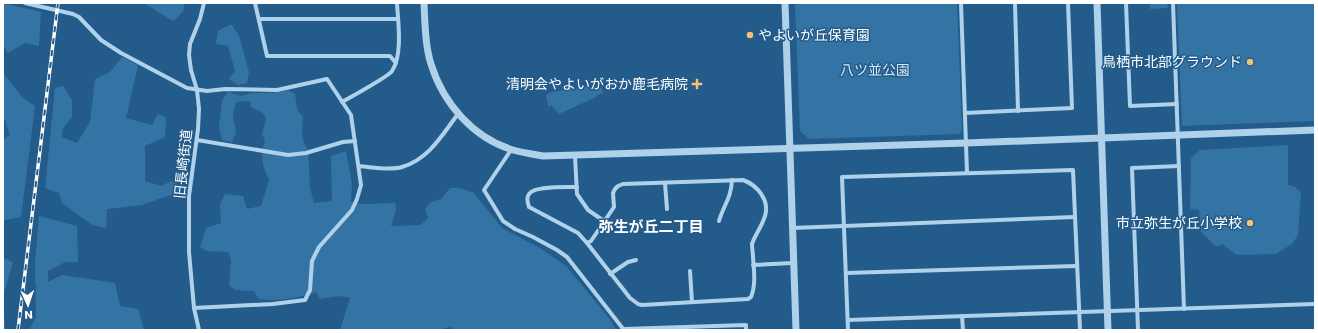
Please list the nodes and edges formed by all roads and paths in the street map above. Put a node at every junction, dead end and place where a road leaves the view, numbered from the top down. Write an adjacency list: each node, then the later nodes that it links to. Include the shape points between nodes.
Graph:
1 (25, 3): 16 (street, via 79,17 101,40 122,53 187,88)
2 (204, 3): 16 (street, 旧長崎街道, via 188,54)
3 (255, 3): 13 (street)
4 (397, 3): 14 (street)
5 (424, 3): 21 (street, via 430,63 445,95)
6 (785, 3): 28 (street)
7 (961, 3): 20 (street)
8 (1015, 3): 19 (street)
9 (1068, 3): 19 (street, via 1072,108)
10 (1098, 3): 24 (street)
11 (1126, 3): 18 (street, via 1130,106)
12 (1172, 3): 18 (street)
13 (259, 18): 14 (street); 15 (street, via 267,56 390,56)
14 (398, 19): 15 (street, via 399,50)
15 (396, 63): 17 (street, via 392,72)
16 (197, 90): 17 (street, via 277,90 327,78); 25 (street, 旧長崎街道)
17 (342, 102): 26 (street, via 350,115)
18 (1177, 104): 23 (street)
19 (1018, 110): 20 (street)
20 (965, 113): 27 (street)
21 (458, 114): 29 (street, via 477,131); 31 (street, via 420,160 401,167)
22 (1315, 130): 23 (street)
23 (1178, 135): 24 (street); 32 (street)
24 (1102, 138): 27 (street); 56 (street)
25 (197, 140): 26 (street, via 288,155); 53 (street, 旧長崎街道, via 189,196 189,252)
26 (355, 141): 31 (street)
27 (966, 143): 28 (street); 33 (street)
28 (790, 149): 30 (street); 42 (street)
29 (511, 150): 30 (street, via 543,156); 61 (street, via 484,190 503,221 567,258)
30 (575, 156): 36 (street)
31 (359, 166): 53 (street, via 361,185 358,199 352,210 319,247 312,261 310,290 305,300)
32 (1179, 166): 54 (street); 55 (street, via 1132,168)
33 (967, 173): 38 (street, via 1074,170); 41 (street, via 842,177)
34 (732, 180): 35 (street); 40 (street, via 730,197); 46 (street, via 743,180 753,185 762,195 766,206 765,217 752,245)
35 (665, 182): 37 (street); 39 (street, via 618,186 613,193 614,207)
36 (577, 187): 39 (street, via 577,194 588,210); 43 (street, via 539,189 532,191 527,201 529,207 578,234)
37 (667, 209)
38 (1075, 217): 41 (street); 47 (street)
39 (604, 221): 43 (street)
40 (719, 221)
41 (845, 226): 42 (street); 49 (street)
42 (792, 228): 45 (street)
43 (588, 243): 50 (street)
44 (636, 260): 50 (street, via 628,262)
45 (793, 263): 46 (street); 63 (street)
46 (753, 265): 51 (street, via 754,288 751,297)
47 (1077, 266): 49 (street); 57 (street)
48 (690, 271): 51 (street)
49 (846, 273): 59 (street)
50 (610, 274): 51 (street, via 638,304)
51 (692, 302)
52 (1315, 304): 54 (street)
53 (194, 308): 60 (street, 旧長崎街道)
54 (1184, 309): 55 (street)
55 (1138, 310): 56 (street); 68 (street)
56 (1108, 311): 57 (street); 67 (street)
57 (1079, 312): 58 (street); 66 (street)
58 (962, 316): 59 (street); 65 (street)
59 (848, 320): 64 (street)
60 (199, 330)
61 (624, 330): 62 (street, via 746,325)
62 (746, 330)
63 (796, 330)
64 (848, 330)
65 (963, 330)
66 (1080, 330)
67 (1108, 330)
68 (1138, 330)

